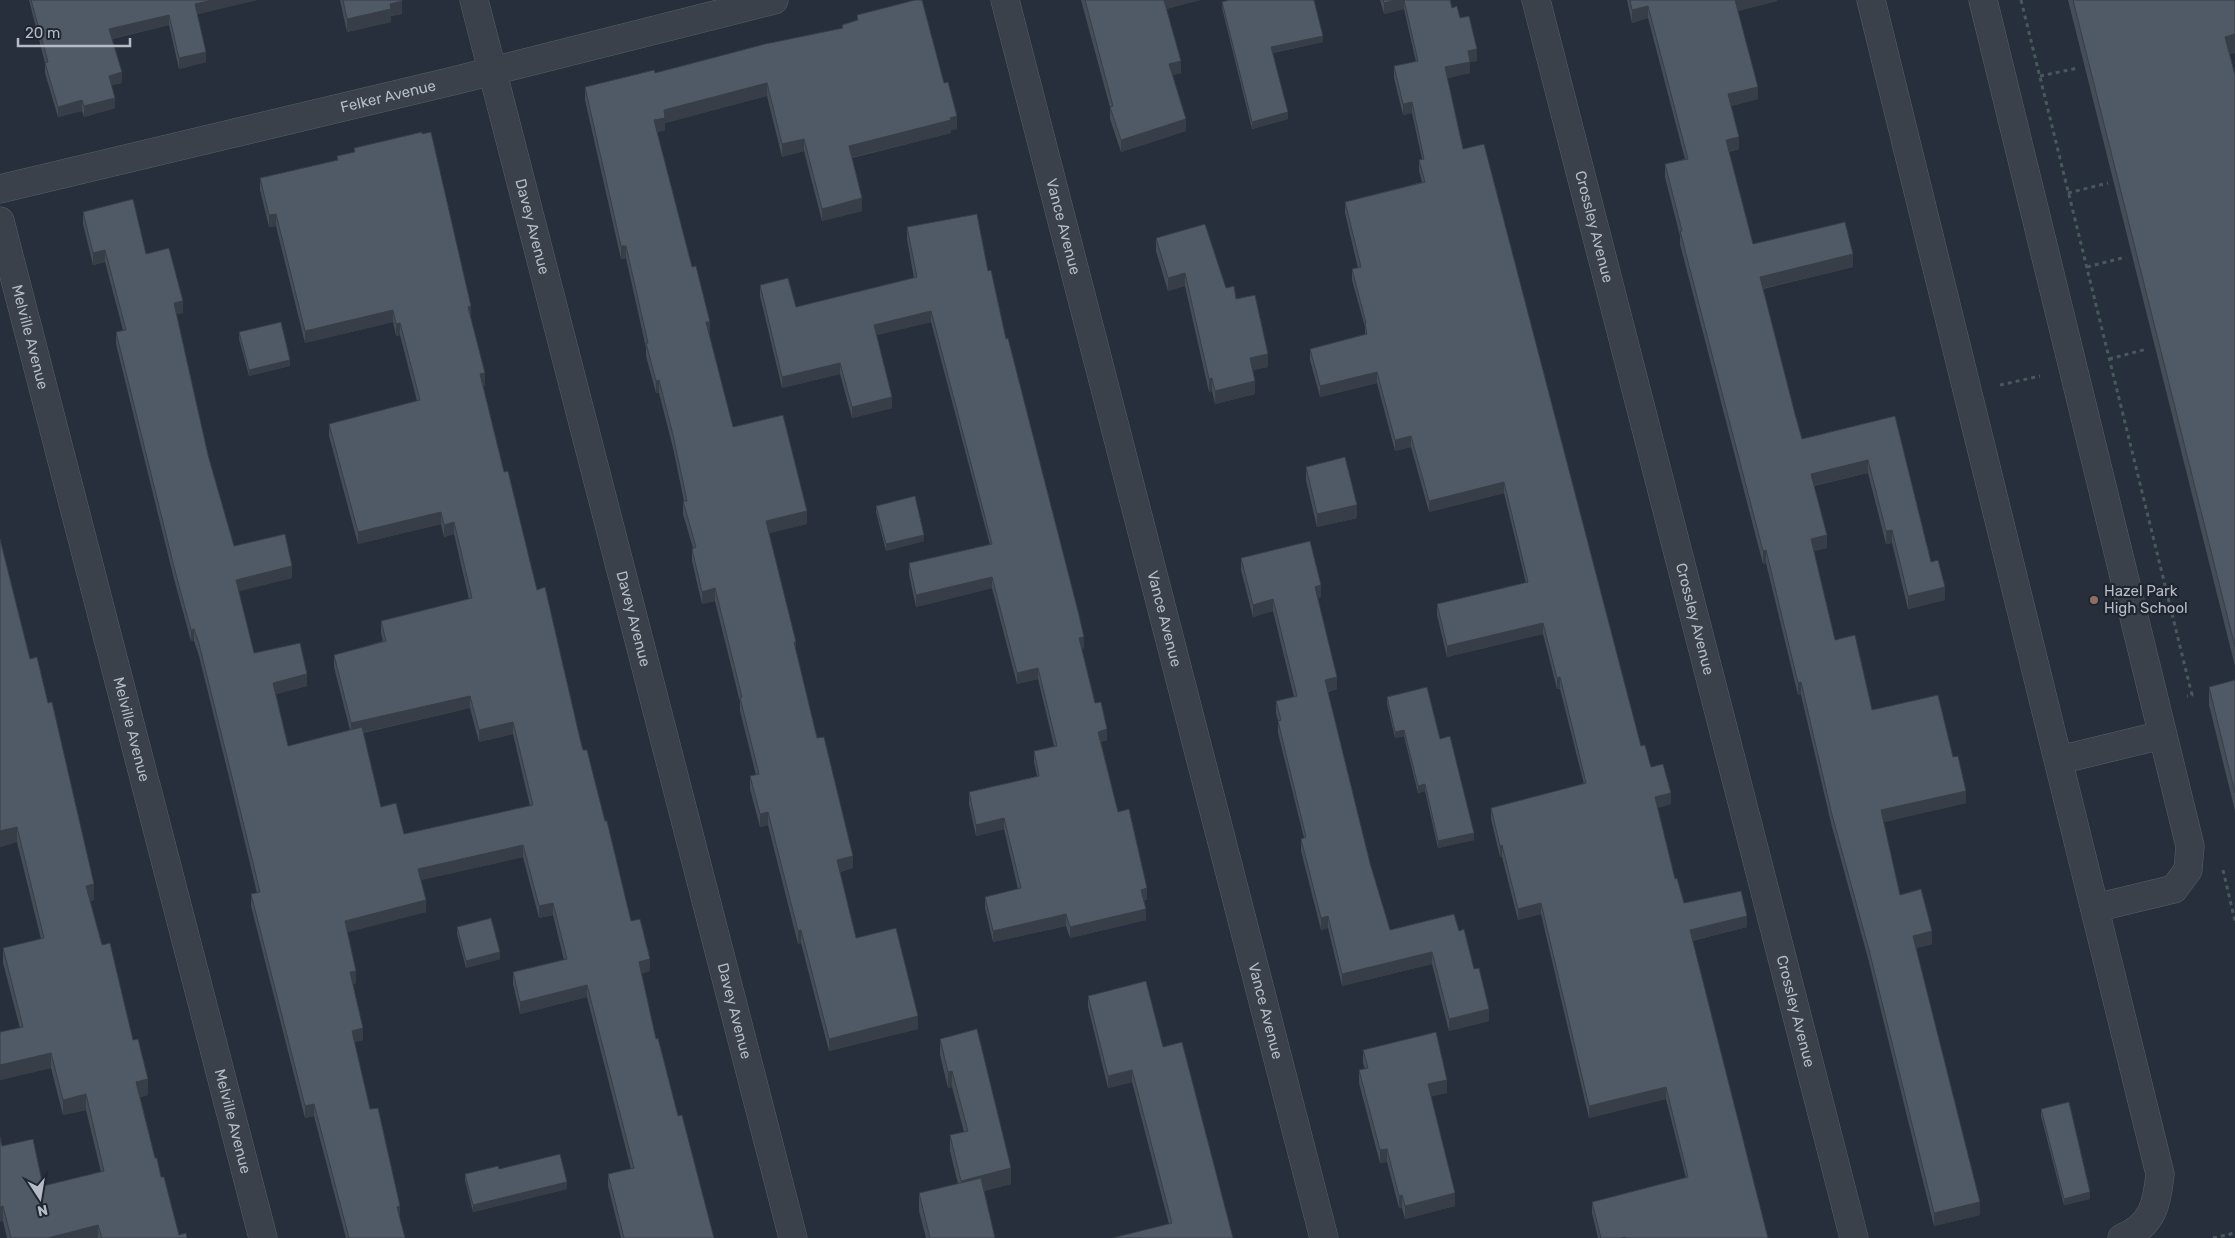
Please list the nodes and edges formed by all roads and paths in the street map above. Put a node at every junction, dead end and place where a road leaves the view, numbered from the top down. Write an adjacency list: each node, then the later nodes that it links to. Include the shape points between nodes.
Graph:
1 (474, 0): 8 (street, Davey Avenue)
2 (774, 0): 8 (street, Felker Avenue)
3 (1005, 0): 22 (street, Vance Avenue)
4 (1536, 0): 23 (street, Crossley Avenue)
5 (1871, 0): 17 (street)
6 (1983, 0): 16 (street)
7 (2078, 68): 9 (path)
8 (492, 71): 11 (street, Felker Avenue); 21 (street, Davey Avenue)
9 (2040, 76)
10 (2108, 183): 12 (path)
11 (0, 189)
12 (2068, 193)
13 (0, 221): 20 (street, Melville Avenue)
14 (2126, 257): 15 (path)
15 (2087, 267)
16 (2162, 735): 17 (street); 18 (street, via 2190,846 2188,870 2174,889)
17 (2059, 760): 18 (street)
18 (2095, 908): 24 (street, via 2160,1174 2158,1201 2145,1223)
19 (2235, 1233): 25 (path)
20 (263, 1238)
21 (793, 1238)
22 (1324, 1238)
23 (1854, 1238)
24 (2122, 1238)
25 (2213, 1238)

